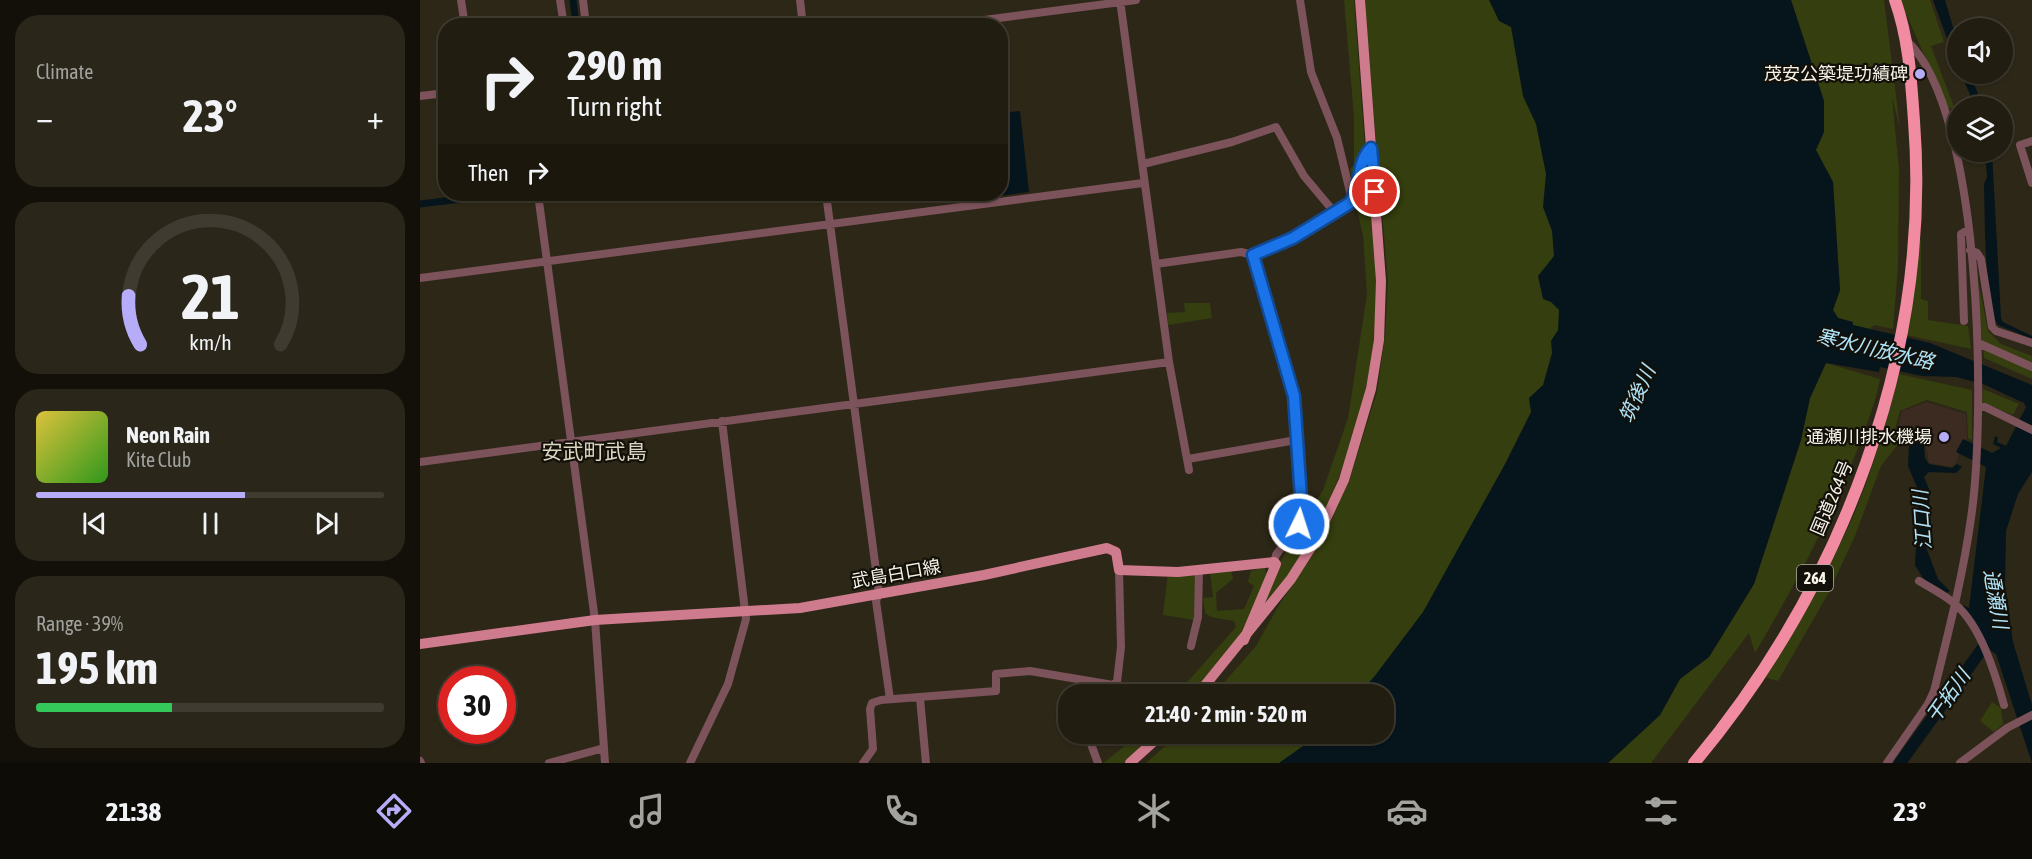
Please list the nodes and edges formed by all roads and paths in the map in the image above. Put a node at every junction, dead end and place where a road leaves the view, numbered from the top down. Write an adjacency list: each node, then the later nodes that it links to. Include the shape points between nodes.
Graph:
1 (462, 0): 10 (street)
2 (560, 0): 11 (street)
3 (583, 0): 12 (street)
4 (800, 0): 13 (street)
5 (1136, 0): 9 (street)
6 (1300, 0): 23 (street, via 1311,72 1337,138)
7 (1359, 0): 19 (main road)
8 (1895, 0): 15 (highway, 国道264号 / 264)
9 (1120, 1): 14 (street); 20 (street)
10 (464, 18)
11 (563, 18)
12 (585, 18)
13 (802, 18)
14 (997, 18)
15 (1907, 41): 28 (street, via 1929,75 1952,133); 76 (highway, 国道264号 / 264, via 1917,199 1909,290 1894,372 1868,461 1806,598 1744,698)
16 (438, 94): 17 (street)
17 (420, 96)
18 (2032, 141): 22 (street, via 2020,145)
19 (1371, 148): 23 (street, via 1358,171); 56 (main road, via 1381,281 1379,340 1371,389 1344,480 1317,538)
20 (1143, 164): 21 (street); 26 (street, via 1276,127 1304,176)
21 (1143, 183): 27 (street); 32 (street)
22 (2032, 183)
23 (1352, 200): 26 (street)
24 (539, 201): 31 (street)
25 (827, 201): 27 (street)
26 (1335, 213): 30 (street, via 1293,238)
27 (830, 226): 31 (street); 39 (street)
28 (1968, 230): 29 (street); 34 (street, via 1961,234)
29 (1970, 250): 35 (street, via 1981,259 1992,327); 36 (street)
30 (1253, 255): 32 (street, via 1240,252); 43 (street, via 1294,396)
31 (547, 261): 33 (street); 44 (street)
32 (1156, 264): 37 (street)
33 (420, 279)
34 (1964, 321)
35 (2032, 343)
36 (1978, 345): 38 (street); 40 (street)
37 (1168, 362): 39 (street); 45 (street)
38 (2032, 367)
39 (855, 404): 41 (street); 52 (street)
40 (1979, 404): 42 (street); 53 (street, via 1972,517)
41 (722, 421): 44 (street); 54 (street)
42 (2032, 429)
43 (1296, 440): 45 (street); 48 (street, via 1301,512 1296,530)
44 (571, 442): 46 (street); 55 (street)
45 (1188, 459): 47 (street)
46 (420, 462)
47 (1189, 470)
48 (1274, 562): 50 (main road); 56 (main road)
49 (1119, 570): 50 (main road); 52 (main road, 武島白口線, via 1116,552 1107,548); 60 (street, via 1121,648)
50 (1199, 570): 58 (street, via 1198,617)
51 (1920, 581): 53 (street)
52 (879, 593): 54 (main road, 武島白口線, via 800,608); 63 (street, via 876,601)
53 (1955, 599): 64 (street, via 1984,647); 77 (street, via 1934,691)
54 (746, 612): 55 (main road, 武島白口線); 71 (street, via 728,684)
55 (595, 620): 57 (main road, 武島白口線); 68 (street)
56 (1244, 640): 61 (main road)
57 (420, 644)
58 (1191, 646)
59 (1107, 684): 62 (street, via 1030,671 996,674 996,692)
60 (1114, 684)
61 (1207, 684)
62 (920, 698): 63 (street); 73 (street)
63 (891, 699): 72 (street, via 872,703 873,749)
64 (2004, 705)
65 (2032, 716): 78 (street, via 2014,724)
66 (1091, 744): 74 (street)
67 (1151, 744): 75 (main road)
68 (604, 748): 69 (street); 70 (street)
69 (549, 763)
70 (605, 763)
71 (690, 763)
72 (863, 763)
73 (926, 763)
74 (1098, 763)
75 (1130, 763)
76 (1694, 763)
77 (1887, 763)
78 (1960, 763)

